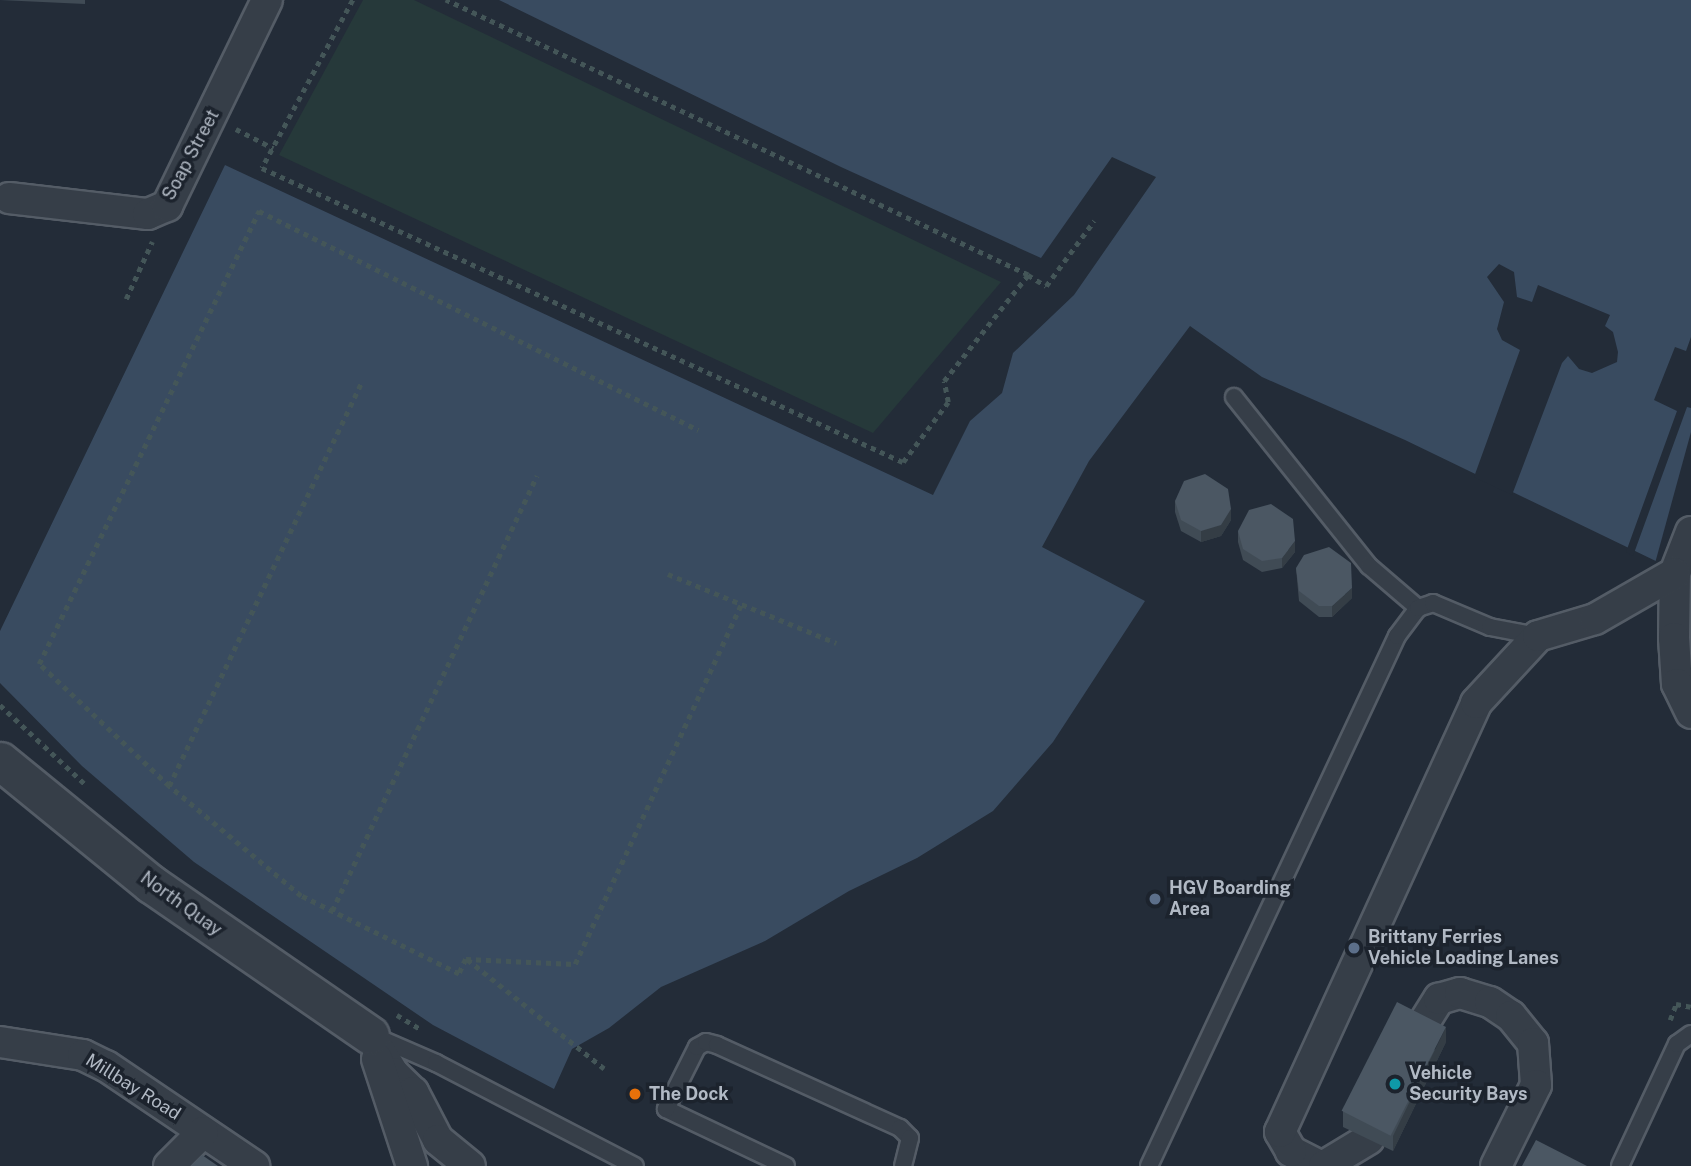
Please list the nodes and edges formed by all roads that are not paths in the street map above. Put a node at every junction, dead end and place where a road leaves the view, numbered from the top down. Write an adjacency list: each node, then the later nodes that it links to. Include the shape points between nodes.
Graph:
1 (267, 0): 2 (street, Soap Street, via 167,206 148,214)
2 (3, 194)
3 (1234, 397): 6 (lane, via 1368,566)
4 (1691, 532): 5 (street)
5 (1675, 573): 7 (street, via 1595,619); 8 (street, via 1676,684)
6 (1418, 608): 7 (lane, via 1433,603 1490,627); 23 (lane, via 1397,636)
7 (1538, 636): 24 (street, via 1476,703 1280,1132 1291,1151)
8 (1691, 713)
9 (0, 761): 10 (street, North Quay, via 151,884)
10 (380, 1023): 18 (street); 19 (street, via 393,1073 418,1100 438,1140); 20 (lane, via 436,1063)
11 (1420, 1029): 25 (street, via 1439,999 1460,993 1490,1002 1511,1016 1533,1043 1536,1085)
12 (1691, 1034): 26 (lane, via 1677,1044)
13 (0, 1042): 14 (street, Millbay Road, via 83,1055)
14 (203, 1132): 16 (street); 17 (street, Millbay Road)
15 (1369, 1139): 24 (street)
16 (169, 1166)
17 (254, 1166)
18 (412, 1166)
19 (470, 1166)
20 (635, 1166)
21 (786, 1166): 22 (lane, via 666,1109 697,1047 706,1042 717,1045 900,1128 910,1138)
22 (904, 1166)
23 (1149, 1166)
24 (1322, 1166)
25 (1496, 1166)
26 (1619, 1166)

